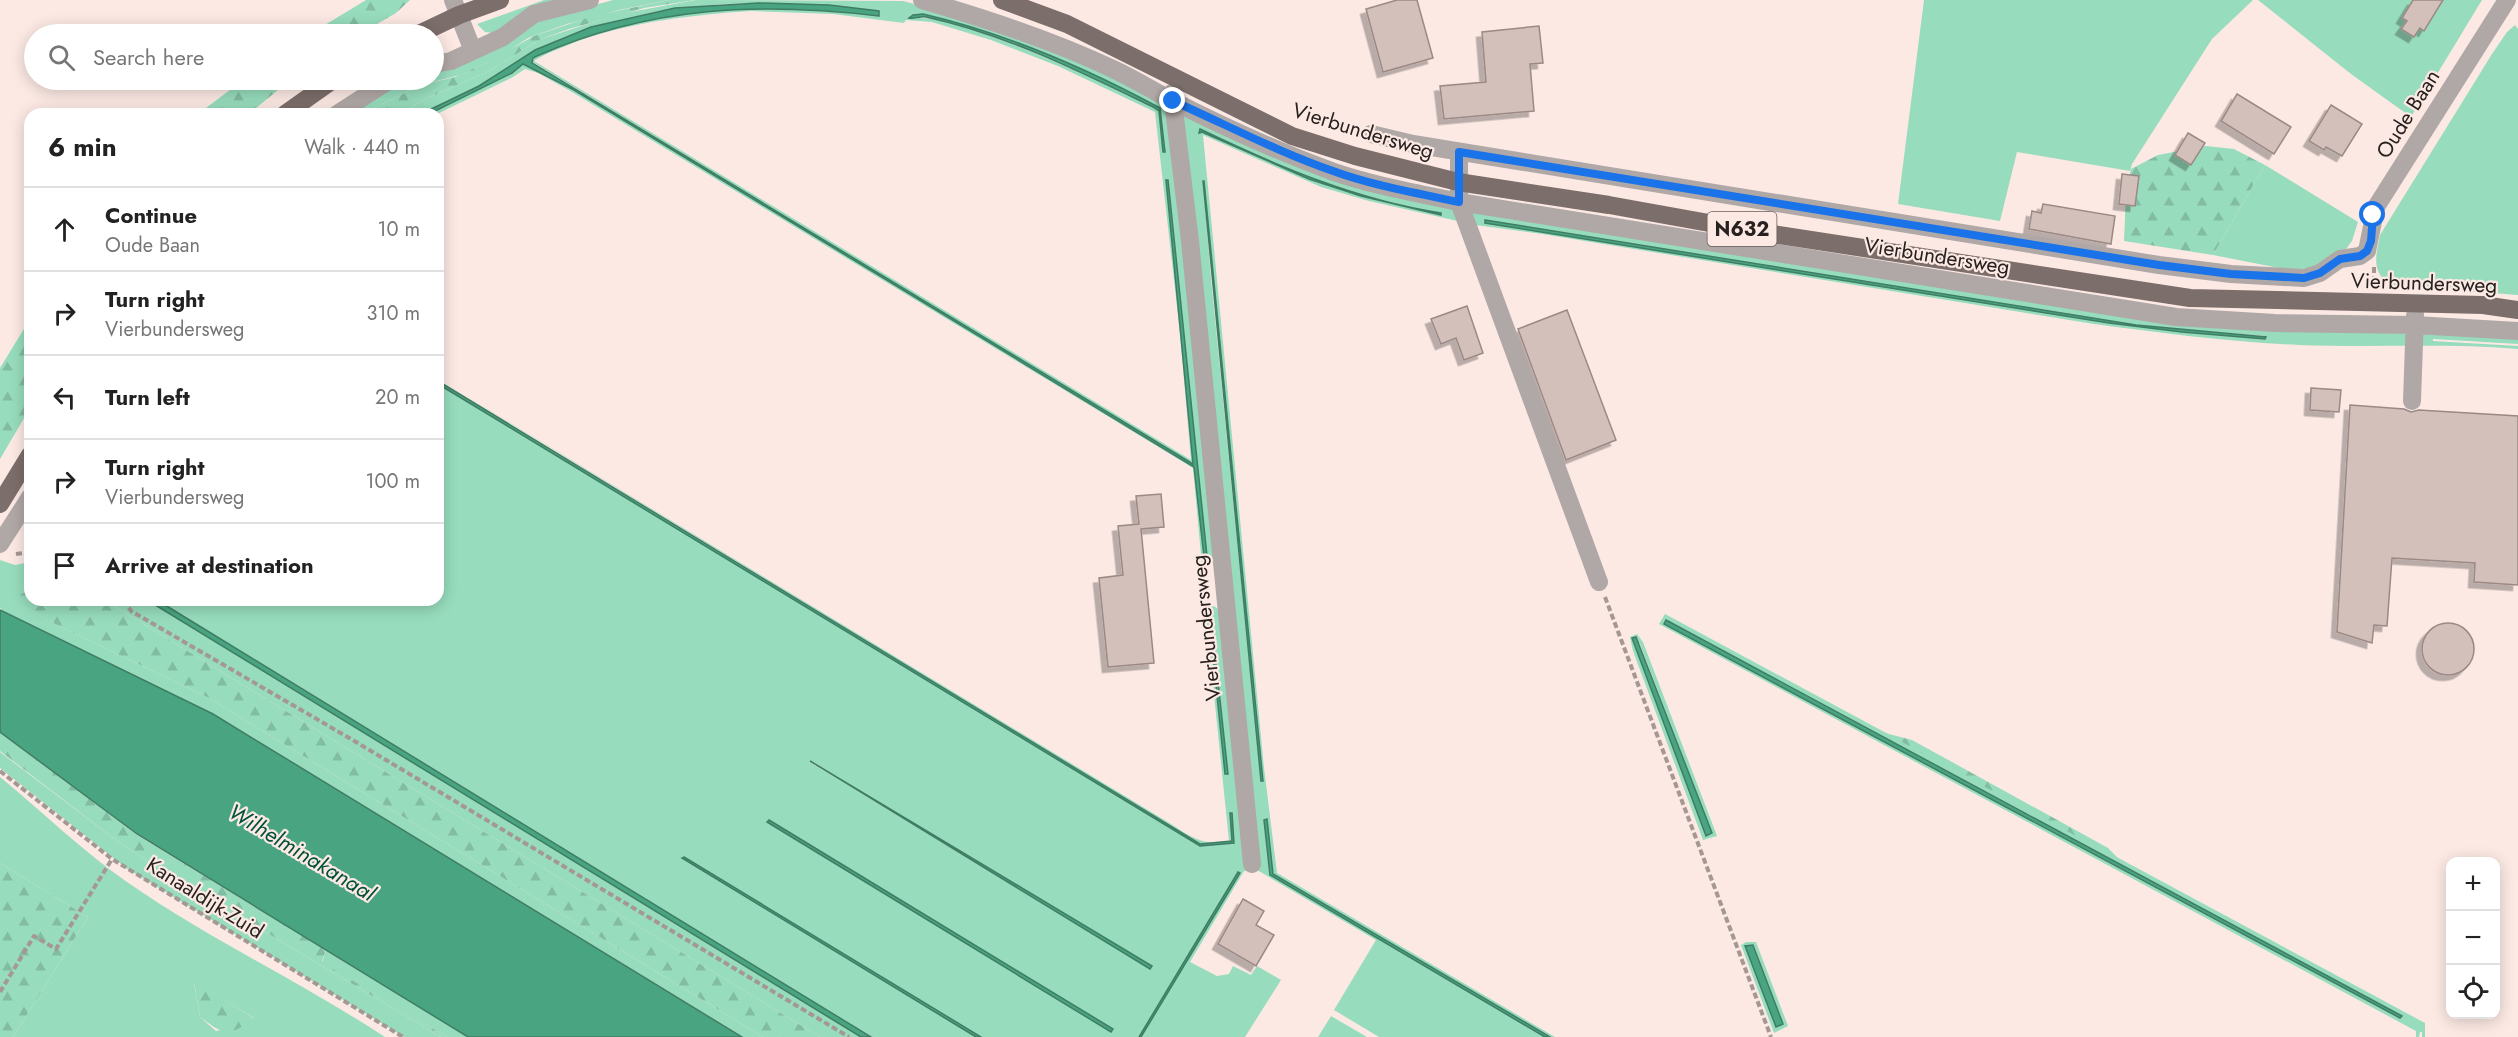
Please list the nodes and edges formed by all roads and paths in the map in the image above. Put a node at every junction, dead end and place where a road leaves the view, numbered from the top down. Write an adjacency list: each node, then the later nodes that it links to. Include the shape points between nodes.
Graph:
1 (500, 0): 6 (main road)
2 (590, 0): 8 (street, via 534,14 503,37)
3 (922, 0): 13 (street, Vierbundersweg, via 1025,32 1115,70)
4 (1002, 0): 10 (main road, Vierbundersweg / N632, via 1067,24)
5 (2507, 0): 20 (street, Oude Baan, via 2376,207 2371,241)
6 (456, 7): 7 (main road); 8 (street)
7 (432, 24)
8 (473, 51): 9 (street)
9 (444, 62)
10 (1169, 75): 13 (street, Vierbundersweg); 18 (main road, Vierbundersweg / N632, via 1292,136)
11 (319, 90): 14 (main road)
12 (374, 90): 15 (street)
13 (1173, 101): 19 (street, Vierbundersweg, via 1336,172); 34 (street, Vierbundersweg)
14 (293, 108)
15 (346, 108)
16 (1371, 135): 17 (street, Vierbundersweg)
17 (1459, 152): 18 (street); 20 (street, Vierbundersweg, via 2203,271 2304,278 2320,273 2340,259)
18 (1458, 182): 19 (street); 21 (main road, Vierbundersweg / N632, via 2190,298)
19 (1459, 202): 23 (street, Vierbundersweg, via 2176,317 2275,324); 30 (street)
20 (2360, 256)
21 (2415, 304): 22 (main road, Vierbundersweg / N632); 23 (street)
22 (2518, 310)
23 (2415, 326): 24 (street, Vierbundersweg); 25 (street)
24 (2518, 331)
25 (2412, 401)
26 (24, 464): 27 (main road)
27 (0, 504)
28 (24, 506): 29 (street)
29 (1, 542)
30 (1599, 582): 38 (path)
31 (128, 606): 37 (path)
32 (0, 771): 33 (path, Kanaaldijk-Zuid)
33 (112, 859): 35 (path, via 57,949 34,936); 36 (path, Kanaaldijk-Zuid)
34 (1252, 864)
35 (0, 992)
36 (403, 1037)
37 (849, 1037)
38 (1771, 1037)

